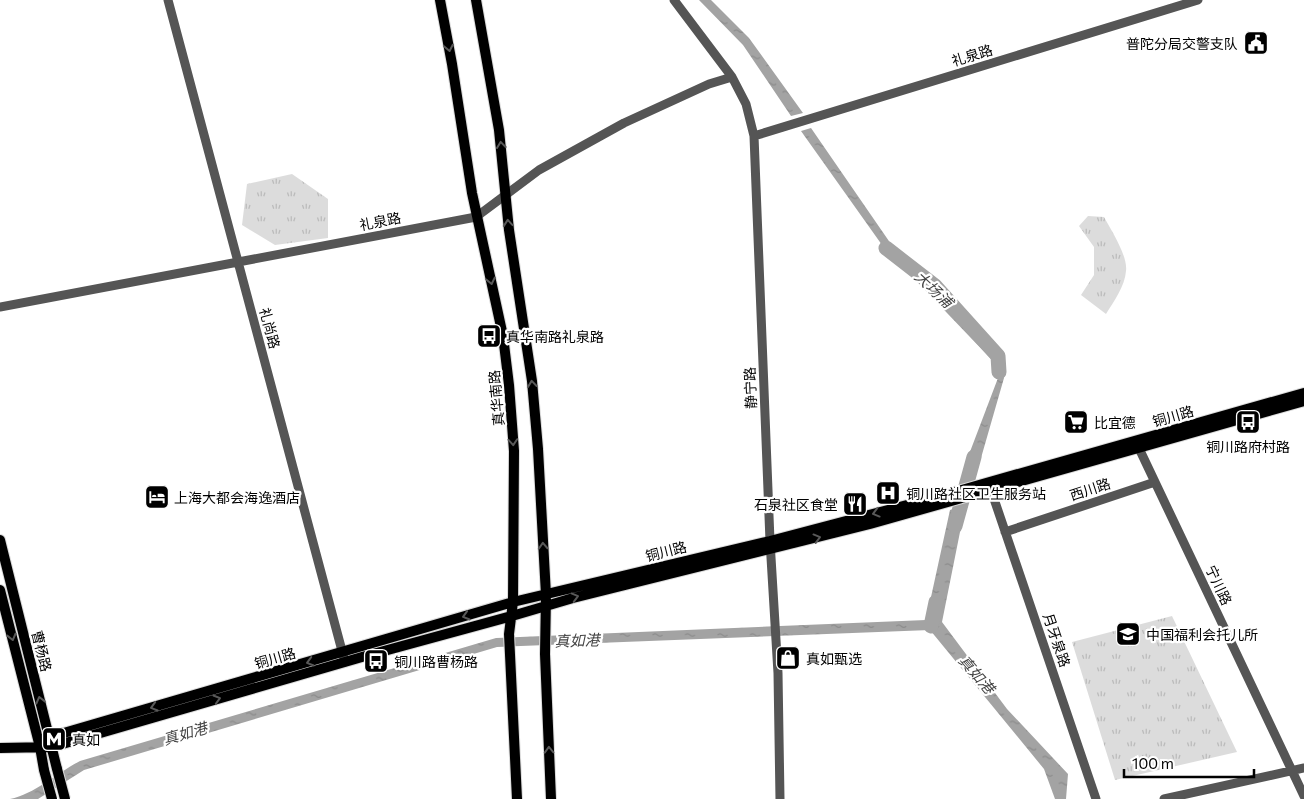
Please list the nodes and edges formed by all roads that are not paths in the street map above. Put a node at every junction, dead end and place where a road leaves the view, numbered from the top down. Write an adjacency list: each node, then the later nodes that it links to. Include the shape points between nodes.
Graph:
1 (168, 0): 10 (street, 礼尚路)
2 (440, 0): 9 (main road, 真华南路, one-way to 9)
3 (476, 0): 8 (main road, one-way to 3, via 499,130)
4 (674, 0): 6 (street, 静宁路)
5 (1198, 0): 7 (street, 礼泉路)
6 (732, 77): 7 (street, 静宁路, via 746,104); 8 (street, 礼泉路, via 709,84 624,123 539,170)
7 (754, 136): 20 (street, 静宁路)
8 (506, 193): 9 (street, 礼泉路); 22 (main road, one-way to 8, via 532,381)
9 (476, 216): 10 (street, 礼泉路); 23 (main road, 真华南路, one-way to 23, via 502,336 509,386 514,451)
10 (238, 262): 11 (street, 礼泉路); 25 (street, 礼尚路)
11 (0, 307)
12 (1304, 393): 14 (main road, 铜川路)
13 (1304, 401): 14 (main road, 铜川路)
14 (1137, 444): 15 (street, 宁川路); 16 (main road, 铜川路); 17 (main road, 铜川路)
15 (1155, 482): 18 (street, 西川路); 30 (street, 宁川路)
16 (976, 490): 17 (main road, 铜川路); 20 (main road, 铜川路)
17 (991, 490): 18 (street, 月牙泉路)
18 (1006, 532): 37 (street, 月牙泉路)
19 (0, 540): 26 (main road, 曹杨路, one-way to 19)
20 (770, 545): 22 (main road, 铜川路); 36 (street, 静宁路, via 778,672)
21 (0, 590): 27 (main road, 曹杨路, one-way to 27)
22 (545, 600): 23 (main road, 铜川路); 24 (main road, 铜川路); 35 (main road, one-way to 22)
23 (513, 602): 24 (main road, 真华南路); 25 (main road, 铜川路, one-way to 25)
24 (512, 616): 25 (main road, 铜川路); 34 (main road, 真华南路, via 509,634)
25 (344, 658): 26 (main road, 铜川路)
26 (51, 742): 27 (main road, 铜川路); 33 (main road, 曹杨路, bridge)
27 (40, 747): 28 (main road, 铜川路); 32 (main road, 曹杨路, bridge)
28 (0, 748)
29 (1304, 768): 30 (street)
30 (1292, 771): 31 (street, 宁川路); 38 (street)
31 (1304, 796)
32 (52, 799)
33 (65, 799)
34 (517, 799)
35 (550, 799)
36 (780, 799)
37 (1096, 799)
38 (1164, 799)

